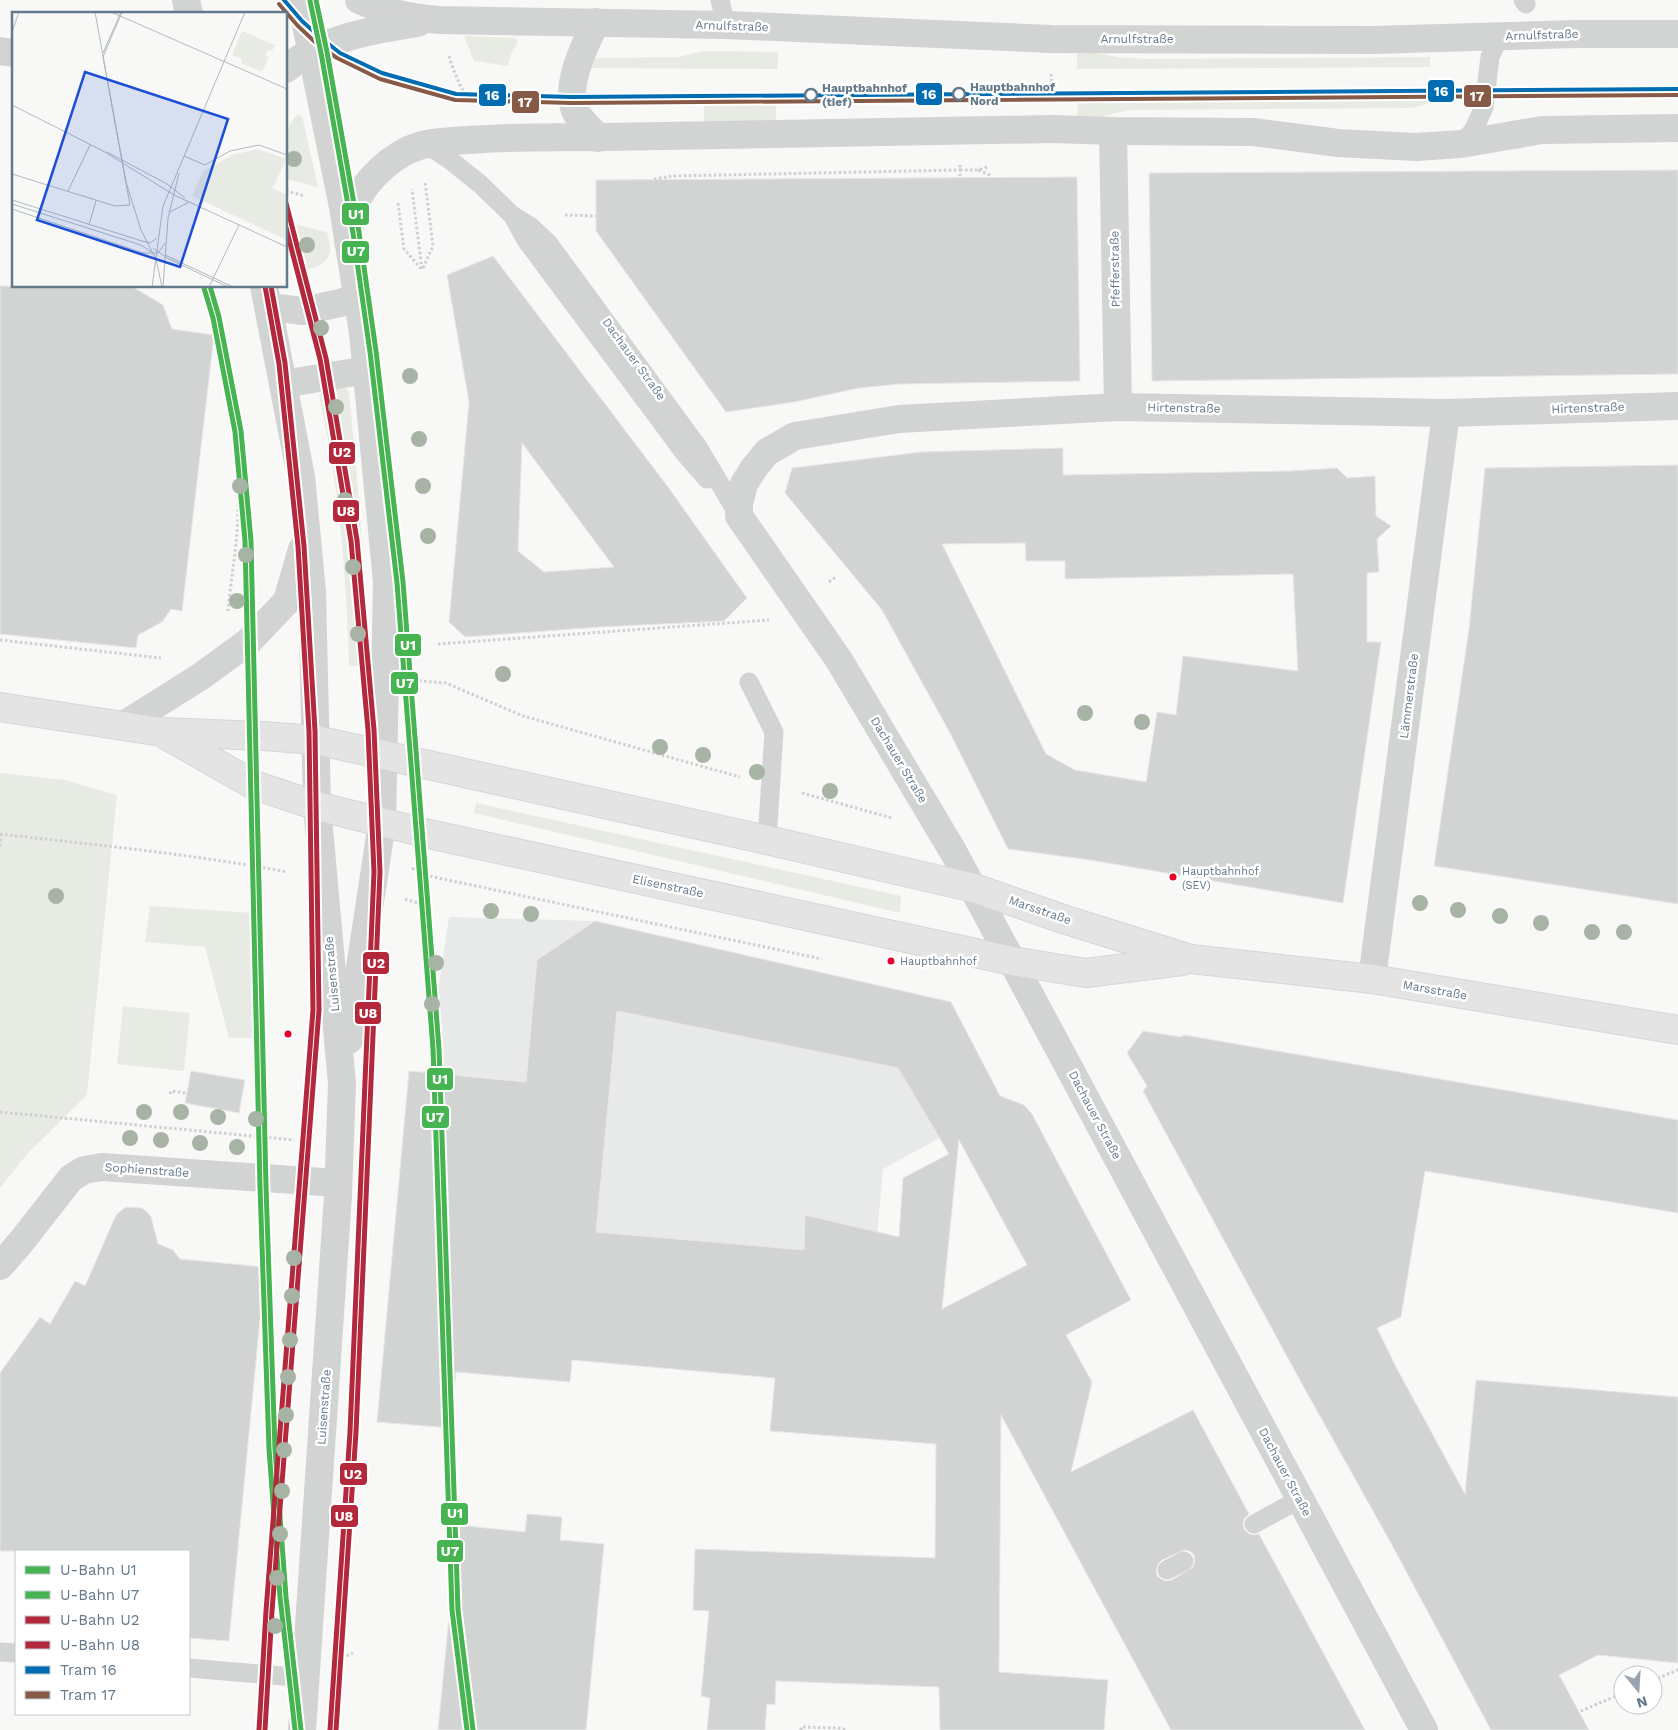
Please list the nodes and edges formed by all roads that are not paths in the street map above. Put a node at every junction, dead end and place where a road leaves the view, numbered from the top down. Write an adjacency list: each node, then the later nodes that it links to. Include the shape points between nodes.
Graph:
1 (301, 0): 8 (street, Luisenstraße)
2 (369, 2): 4 (street, Arnulfstraße, via 406,17)
3 (723, 13): 5 (street, Arnulfstraße); 7 (street, Arnulfstraße, via 1051,39)
4 (439, 20): 5 (street, Arnulfstraße); 8 (street, Arnulfstraße, via 376,31)
5 (596, 22): 12 (street, via 584,46 572,97 576,113)
6 (1678, 34): 7 (street, Arnulfstraße)
7 (1499, 37): 14 (lane, via 1490,57 1484,107 1473,131)
8 (312, 51): 9 (street, Arnulfstraße); 15 (street, Luisenstraße)
9 (288, 68)
10 (1678, 128): 14 (street, via 1542,130)
11 (1113, 131): 12 (street, via 1052,129); 14 (street, via 1253,132 1357,144); 21 (street, Pfefferstraße)
12 (598, 138): 13 (street, via 495,137)
13 (426, 144): 15 (street, via 395,158 364,189 353,210); 23 (lane, Dachauer Straße, via 480,184 549,244 698,447)
14 (1461, 144)
15 (348, 241): 17 (street, Luisenstraße)
16 (266, 297): 17 (street, Luisenstraße, via 304,311); 19 (street, Luisenstraße)
17 (356, 297): 18 (street, Luisenstraße)
18 (367, 370): 19 (street); 30 (street, Luisenstraße, via 388,582)
19 (283, 384): 24 (street, Luisenstraße, via 301,477)
20 (1678, 406): 22 (street, Hirtenstraße)
21 (1118, 407): 22 (street, Hirtenstraße); 23 (street, Hirtenstraße, via 898,419 795,436 767,452 754,468 744,484)
22 (1446, 413): 37 (street, Lämmerstraße)
23 (739, 516): 34 (street, Dachauer Straße, via 839,660)
24 (306, 535): 27 (street, Luisenstraße, via 287,601 248,642); 29 (street, Luisenstraße, via 312,591)
25 (749, 682): 33 (lane, via 774,732)
26 (0, 708): 27 (main road, Elisenstraße)
27 (122, 726): 28 (main road, Elisenstraße)
28 (162, 732): 29 (main road, Elisenstraße); 31 (main road, Elisenstraße, via 254,784)
29 (316, 740): 30 (main road, Elisenstraße); 31 (street, Luisenstraße)
30 (384, 755): 32 (street, Luisenstraße); 33 (main road, Elisenstraße)
31 (317, 806): 32 (main road, Elisenstraße); 39 (street, Luisenstraße)
32 (382, 823): 36 (main road, Elisenstraße); 39 (street, Luisenstraße)
33 (768, 840): 34 (main road, Elisenstraße)
34 (974, 888): 35 (main road, Marsstraße); 36 (street, Dachauer Straße)
35 (1191, 960): 36 (main road, Marsstraße, via 1086,973); 37 (main road, Marsstraße)
36 (1012, 961): 42 (street, Dachauer Straße)
37 (1372, 979): 38 (main road, Marsstraße)
38 (1678, 1030)
39 (342, 1084): 40 (street, Luisenstraße)
40 (338, 1183): 41 (street, Sophienstraße, via 102,1167 84,1170 71,1178); 49 (street, Luisenstraße)
41 (0, 1266)
42 (1300, 1499): 43 (lane); 51 (street, Dachauer Straße)
43 (1254, 1524)
44 (1184, 1562): 45 (lane)
45 (1167, 1570)
46 (0, 1652): 47 (lane)
47 (15, 1653)
48 (190, 1668): 49 (lane)
49 (306, 1678): 50 (street, Luisenstraße)
50 (302, 1730)
51 (1424, 1730)

